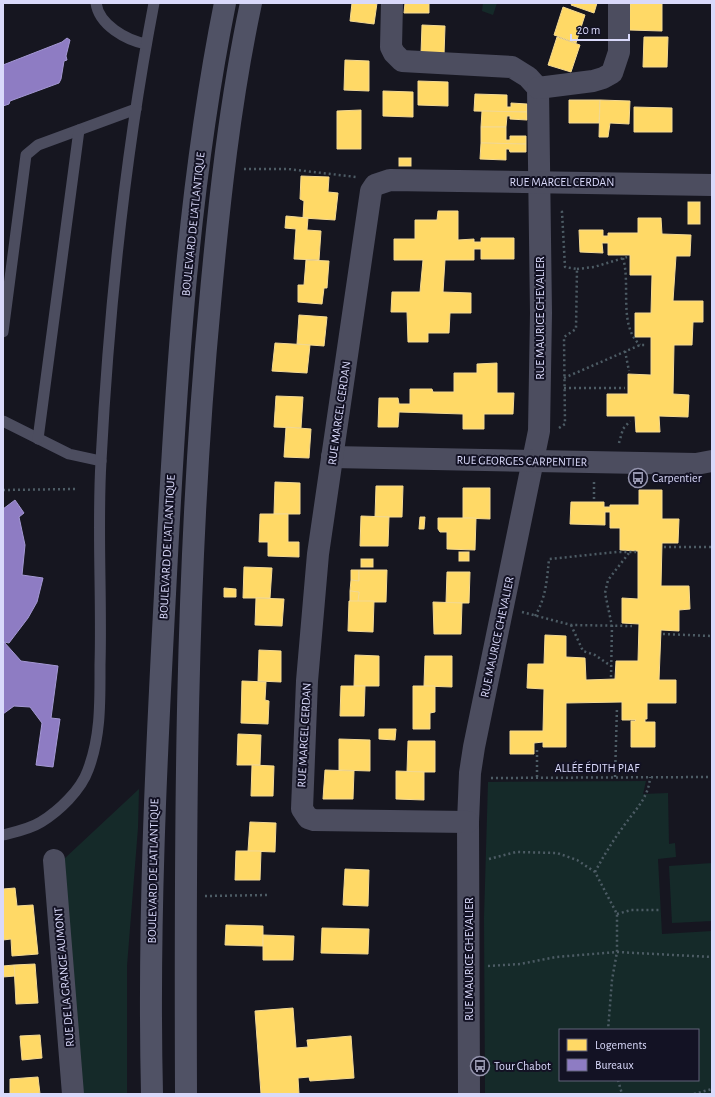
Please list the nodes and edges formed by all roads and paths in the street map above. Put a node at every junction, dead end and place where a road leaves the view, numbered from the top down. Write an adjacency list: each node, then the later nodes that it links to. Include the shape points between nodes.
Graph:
1 (96, 3): 7 (lane, via 97,12 105,22 126,37)
2 (154, 3): 7 (lane)
3 (225, 3): 76 (main road, BOULEVARD DE L'ATLANTIQUE, via 210,83 195,201 172,443 155,786)
4 (251, 3): 66 (main road, BOULEVARD DE L'ATLANTIQUE, via 225,164 205,351 191,604 186,778)
5 (392, 3): 8 (street, via 391,47 402,61 512,67 528,77)
6 (619, 3): 8 (street, via 619,52 612,72 593,81)
7 (146, 44): 9 (lane)
8 (538, 88): 12 (street, RUE MAURICE CHEVALIER)
9 (136, 109): 10 (lane); 35 (lane, via 113,306)
10 (79, 130): 19 (lane, via 38,145 26,155); 30 (lane)
11 (240, 169): 13 (path, via 288,169 346,175)
12 (539, 182): 13 (street, RUE MARCEL CERDAN, via 390,180); 14 (street, RUE MARCEL CERDAN); 33 (street, RUE MAURICE CHEVALIER, via 539,430)
13 (375, 185): 32 (street, RUE MARCEL CERDAN, via 369,197)
14 (712, 185)
15 (559, 209): 18 (path, via 562,212 565,267)
16 (627, 256): 17 (path)
17 (623, 258): 18 (path); 20 (path, via 627,275 627,320 633,338)
18 (577, 270): 24 (path, via 576,329 564,337)
19 (3, 332)
20 (640, 345): 21 (path); 22 (path)
21 (647, 345)
22 (625, 351): 23 (path); 24 (path)
23 (629, 371)
24 (564, 378): 25 (path)
25 (564, 388): 26 (path); 29 (path, via 565,424)
26 (625, 388)
27 (630, 420): 31 (path, via 623,429)
28 (3, 421): 30 (lane)
29 (557, 429)
30 (38, 439): 35 (lane, via 69,454)
31 (618, 445)
32 (332, 457): 33 (street, RUE GEORGES CARPENTIER); 60 (street, RUE MARCEL CERDAN, via 318,554 308,666 302,809 304,814 314,820)
33 (533, 461): 34 (street, RUE GEORGES CARPENTIER, via 688,464); 44 (street, RUE MAURICE CHEVALIER)
34 (712, 461)
35 (101, 462): 61 (lane, via 101,632 99,725 95,750 87,774 60,807 41,822)
36 (594, 475): 39 (path)
37 (3, 490): 38 (path)
38 (75, 490)
39 (594, 500)
40 (664, 547): 41 (path)
41 (712, 547)
42 (629, 552): 43 (path); 45 (path, via 550,559 544,594); 47 (path, via 608,580 605,593)
43 (636, 552)
44 (504, 606): 45 (path); 60 (street, RUE MAURICE CHEVALIER, via 474,747)
45 (535, 616): 46 (path)
46 (571, 625): 47 (path); 51 (path, via 583,650)
47 (612, 626): 48 (path); 51 (path)
48 (632, 626)
49 (663, 634): 50 (path)
50 (712, 636)
51 (611, 666): 52 (path)
52 (611, 677)
53 (617, 707): 56 (path)
54 (537, 747): 55 (path)
55 (537, 777): 56 (path, ALLÉE ÉDITH PIAF); 59 (path, ALLÉE ÉDITH PIAF)
56 (615, 777): 57 (path, ALLÉE ÉDITH PIAF)
57 (650, 777): 58 (path, ALLÉE ÉDITH PIAF); 64 (path, via 650,788 607,850)
58 (712, 777)
59 (483, 778)
60 (468, 822): 71 (street, RUE MAURICE CHEVALIER)
61 (3, 835)
62 (488, 859): 64 (path, via 516,852 556,853 577,860)
63 (54, 860): 75 (street, RUE DE LA GRANGE AUMONT)
64 (595, 872): 68 (path)
65 (270, 895): 66 (path)
66 (186, 897): 77 (main road, BOULEVARD DE L'ATLANTIQUE)
67 (661, 910): 68 (path, via 631,910)
68 (617, 914): 69 (path)
69 (617, 952): 70 (path); 71 (path, via 556,957 503,966); 72 (path)
70 (712, 957)
71 (470, 963): 78 (street, RUE MAURICE CHEVALIER)
72 (608, 1029)
73 (618, 1081): 79 (path)
74 (712, 1089): 80 (path)
75 (73, 1094)
76 (152, 1094)
77 (186, 1094)
78 (469, 1094)
79 (622, 1094)
80 (694, 1094)

